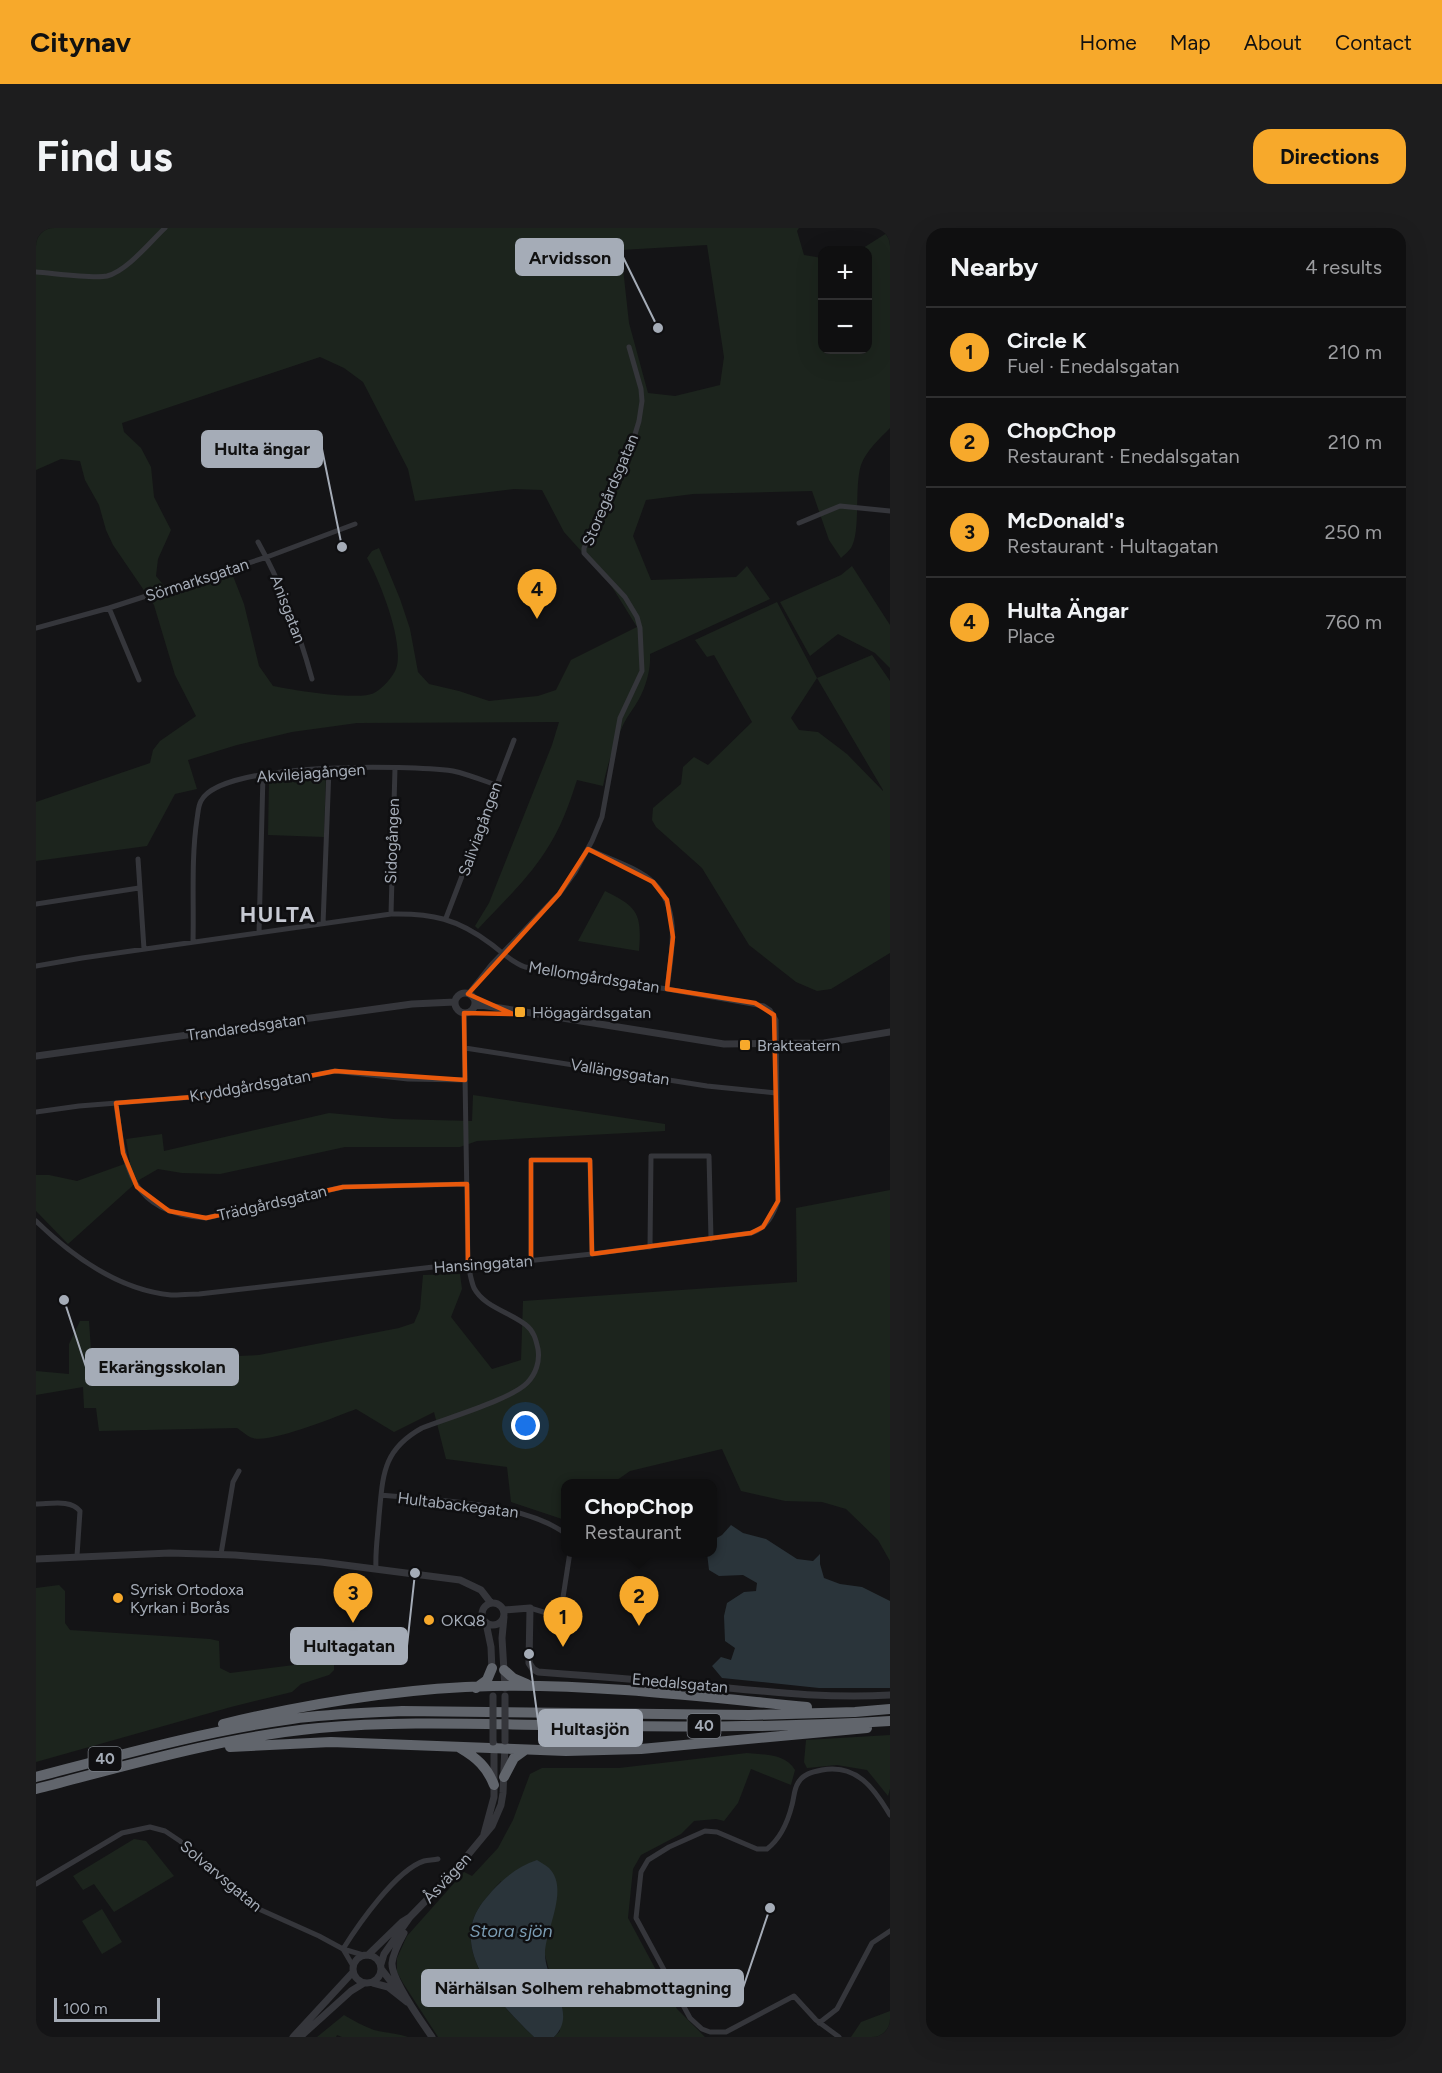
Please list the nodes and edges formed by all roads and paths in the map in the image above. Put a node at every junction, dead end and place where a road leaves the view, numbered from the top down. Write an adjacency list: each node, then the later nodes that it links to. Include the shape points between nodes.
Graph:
1 (165, 228): 2 (street, via 125,266 105,276)
2 (36, 272)
3 (629, 347): 18 (street, Storegårdsgatan, via 642,401 639,421 584,553 625,597 637,617 642,671 620,718 602,817)
4 (890, 511): 5 (street, via 840,506)
5 (799, 523)
6 (355, 524): 8 (street, Sörmarksgatan)
7 (258, 542): 8 (street, Anisgatan)
8 (267, 557): 9 (street, Sörmarksgatan); 11 (street, Anisgatan, via 293,618)
9 (109, 608): 10 (street, Sörmarksgatan); 12 (street)
10 (36, 628)
11 (312, 679)
12 (139, 680)
13 (514, 740): 17 (street, Saliviagången)
14 (395, 768): 15 (street, Akvilejagången); 17 (street, Akvilejagången, via 454,771); 22 (street, Sidogången)
15 (329, 769): 16 (street, Akvilejagången); 24 (street)
16 (263, 774): 25 (street); 26 (street, Akvilejagången, via 220,784 201,800 195,833)
17 (496, 785): 23 (street, Saliviagången)
18 (588, 849): 28 (street, Storegårdsgatan, via 559,894); 30 (street, via 653,882 667,900 673,937)
19 (138, 859): 20 (street)
20 (140, 888): 21 (street); 27 (street)
21 (36, 904)
22 (391, 914): 23 (street, Mellomgårdsgatan); 24 (street, Mellomgårdsgatan)
23 (446, 918): 28 (street, Mellomgårdsgatan, via 470,930)
24 (322, 924): 25 (street, Mellomgårdsgatan)
25 (259, 933): 26 (street, Mellomgårdsgatan)
26 (193, 942): 27 (street, Mellomgårdsgatan)
27 (144, 949): 29 (street, Mellomgårdsgatan)
28 (501, 954): 30 (street, Mellomgårdsgatan, via 525,967); 31 (street, Storegårdsgatan)
29 (36, 966)
30 (668, 989): 36 (street, Mellomgårdsgatan, via 764,1006 776,1020)
31 (468, 993): 32 (street); 33 (street)
32 (455, 1002): 34 (street); 38 (street, Trandaredsgatan, via 412,1004)
33 (475, 1004): 34 (street); 36 (street, via 688,1040)
34 (464, 1013): 37 (street)
35 (890, 1032): 36 (street, via 833,1043)
36 (777, 1045): 40 (street, Hansinggatan)
37 (465, 1048): 39 (street); 40 (street, Vallängsgatan)
38 (36, 1056)
39 (465, 1080): 41 (street, Kryddgårdsgatan, via 335,1071 207,1096); 43 (street)
40 (776, 1093): 45 (street, Hansinggatan, via 778,1201 773,1214 759,1231)
41 (116, 1103): 42 (street, Kryddgårdsgatan); 43 (street, Trädgårdsgatan, via 128,1170 137,1187 169,1212 206,1218 343,1187)
42 (36, 1112)
43 (467, 1184): 49 (street)
44 (36, 1221): 49 (street, Hansinggatan, via 78,1257 111,1277 143,1290 171,1295)
45 (711, 1239): 46 (street, Hansinggatan); 46 (street, via 709,1156 651,1155)
46 (650, 1247): 47 (street, Hansinggatan)
47 (592, 1254): 48 (street, Hansinggatan); 48 (street, via 590,1160 531,1161)
48 (531, 1261): 49 (street, Hansinggatan)
49 (468, 1265): 51 (street, via 474,1287 482,1298 514,1316 536,1338 536,1372 520,1388 501,1398 410,1434 389,1458)
50 (239, 1471): 54 (street, via 233,1482)
51 (381, 1495): 53 (street, Hultabackegatan, via 492,1507 526,1514); 58 (street)
52 (36, 1504): 55 (street, via 78,1507)
53 (561, 1530)
54 (221, 1554): 55 (street); 58 (street)
55 (77, 1556): 57 (street)
56 (569, 1557): 60 (street, via 561,1617)
57 (36, 1559)
58 (376, 1569): 59 (street, via 460,1580 481,1590)
59 (491, 1602): 61 (street, via 498,1604); 62 (street, via 482,1610)
60 (530, 1608): 61 (street); 69 (street, Enedalsgatan, via 530,1663 538,1672 768,1692)
61 (504, 1614): 62 (street, via 496,1625); 64 (street)
62 (486, 1623): 63 (street)
63 (492, 1668): 66 (highway, via 487,1680); 67 (street)
64 (504, 1670): 65 (highway); 68 (street)
65 (532, 1686): 68 (highway); 71 (highway, via 699,1696)
66 (476, 1688): 67 (highway); 73 (highway, via 324,1704 220,1725)
67 (493, 1691): 68 (highway); 74 (street, bridge)
68 (505, 1691): 74 (street, bridge)
69 (890, 1695)
70 (890, 1709): 71 (highway, 40)
71 (855, 1712): 73 (highway, 40, via 402,1711 292,1719)
72 (890, 1723): 75 (highway, 40, via 730,1727 402,1724 318,1728); 77 (highway, via 854,1731 641,1749)
73 (174, 1742): 78 (highway, 40)
74 (499, 1745): 76 (highway); 77 (highway); 79 (street, Åsvägen); 80 (street, Åsvägen)
75 (203, 1748): 76 (highway, via 331,1742); 81 (highway, 40)
76 (460, 1748): 80 (highway, via 480,1761)
77 (525, 1750): 79 (highway, via 514,1758)
78 (36, 1777)
79 (504, 1777): 83 (street, Åsvägen, via 497,1816)
80 (494, 1785): 83 (street, Åsvägen)
81 (36, 1789)
82 (890, 1815): 96 (street, via 865,1779 831,1768 811,1772 797,1785 785,1825 767,1849 705,1831 648,1860 641,1872 636,1918 690,2018 702,2029 726,2032 794,1996)
83 (482, 1838): 86 (street, Åsvägen)
84 (438, 1859): 88 (street, via 423,1861 394,1883)
85 (36, 1884): 88 (street, Solvarvsgatan, via 122,1833 150,1827 180,1841 261,1910)
86 (413, 1914): 89 (street, Åsvägen); 90 (street, Åsvägen, via 384,1954); 95 (street, via 392,1965)
87 (890, 1931): 96 (street, via 872,1943 837,2009)
88 (343, 1949): 89 (street, Solvarvsgatan); 91 (street)
89 (366, 1955): 90 (street, via 376,1957); 91 (street, via 358,1959)
90 (381, 1967): 93 (street, via 379,1978); 94 (street)
91 (353, 1969): 92 (street); 97 (street)
92 (364, 1983): 93 (street); 98 (street)
93 (373, 1983): 94 (street)
94 (407, 2002): 95 (street)
95 (417, 2015): 99 (street)
96 (819, 2023): 100 (street)
97 (292, 2037)
98 (300, 2037)
99 (432, 2037)
100 (839, 2037)

